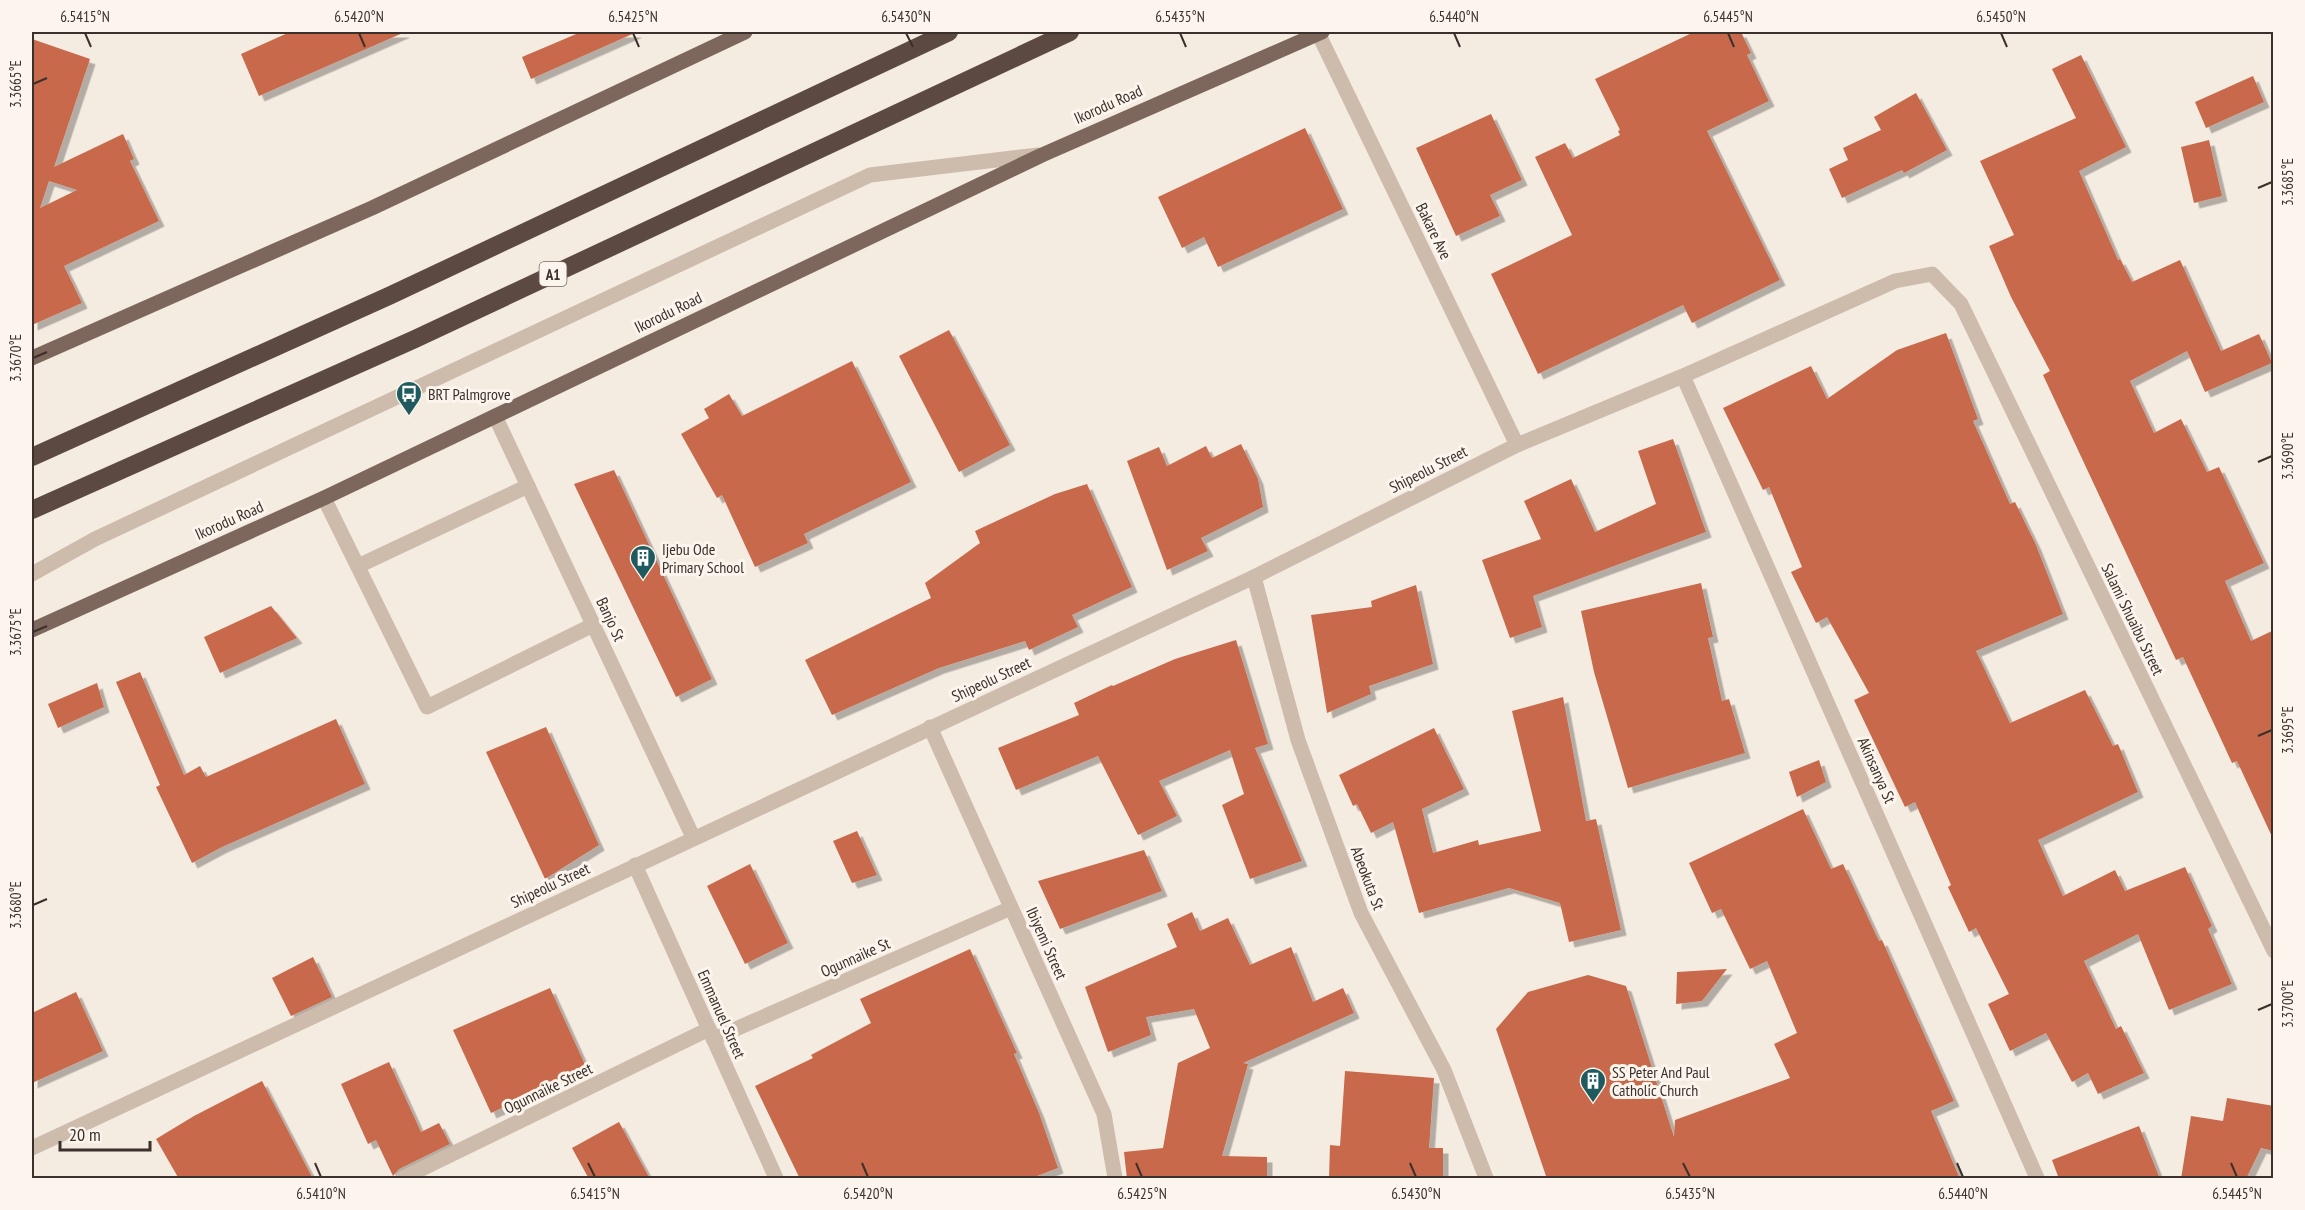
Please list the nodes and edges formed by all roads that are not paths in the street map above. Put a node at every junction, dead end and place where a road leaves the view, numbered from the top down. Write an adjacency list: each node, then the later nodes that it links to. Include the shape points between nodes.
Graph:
1 (745, 32): 7 (main road, via 372,208)
2 (949, 32): 11 (highway, via 402,290)
3 (1070, 32): 14 (highway, A1, via 426,334)
4 (1320, 32): 5 (main road, Ikorodu Road); 10 (street, Bakare Ave)
5 (1042, 155): 9 (main road, Ikorodu Road); 16 (street, via 870,175 95,539)
6 (1961, 304): 8 (street, Shipeolu Street, via 1932,274 1895,281); 24 (street, Salami Shuaibu Street)
7 (32, 358)
8 (1683, 376): 10 (street, Shipeolu Street); 32 (street, Akinsanya St)
9 (495, 416): 12 (street, Banjo St); 13 (main road, Ikorodu Road)
10 (1517, 445): 17 (street, Shipeolu Street)
11 (32, 457)
12 (528, 486): 15 (street); 18 (street, Banjo St)
13 (324, 498): 15 (street); 19 (main road, Ikorodu Road)
14 (32, 510)
15 (358, 566): 18 (street, via 427,707)
16 (32, 574)
17 (1254, 577): 20 (street, Shipeolu Street); 31 (street, Abeokuta St, via 1298,740 1360,913 1444,1070)
18 (593, 625): 21 (street, Banjo St)
19 (32, 630)
20 (930, 727): 21 (street, Shipeolu Street); 23 (street, Ibiyemi Street)
21 (693, 837): 22 (street, Shipeolu Street)
22 (635, 865): 25 (street, Emmanuel Street); 26 (street, Shipeolu Street)
23 (1011, 908): 25 (street, Ogunnaike St); 30 (street, Ibiyemi Street, via 1104,1114)
24 (2274, 951)
25 (711, 1034): 27 (street, Ogunnaike Street); 29 (street, Emmanuel Street)
26 (32, 1148)
27 (420, 1175): 28 (street, Ogunnaike Street)
28 (403, 1179)
29 (776, 1179)
30 (1115, 1179)
31 (1486, 1179)
32 (2037, 1179)

